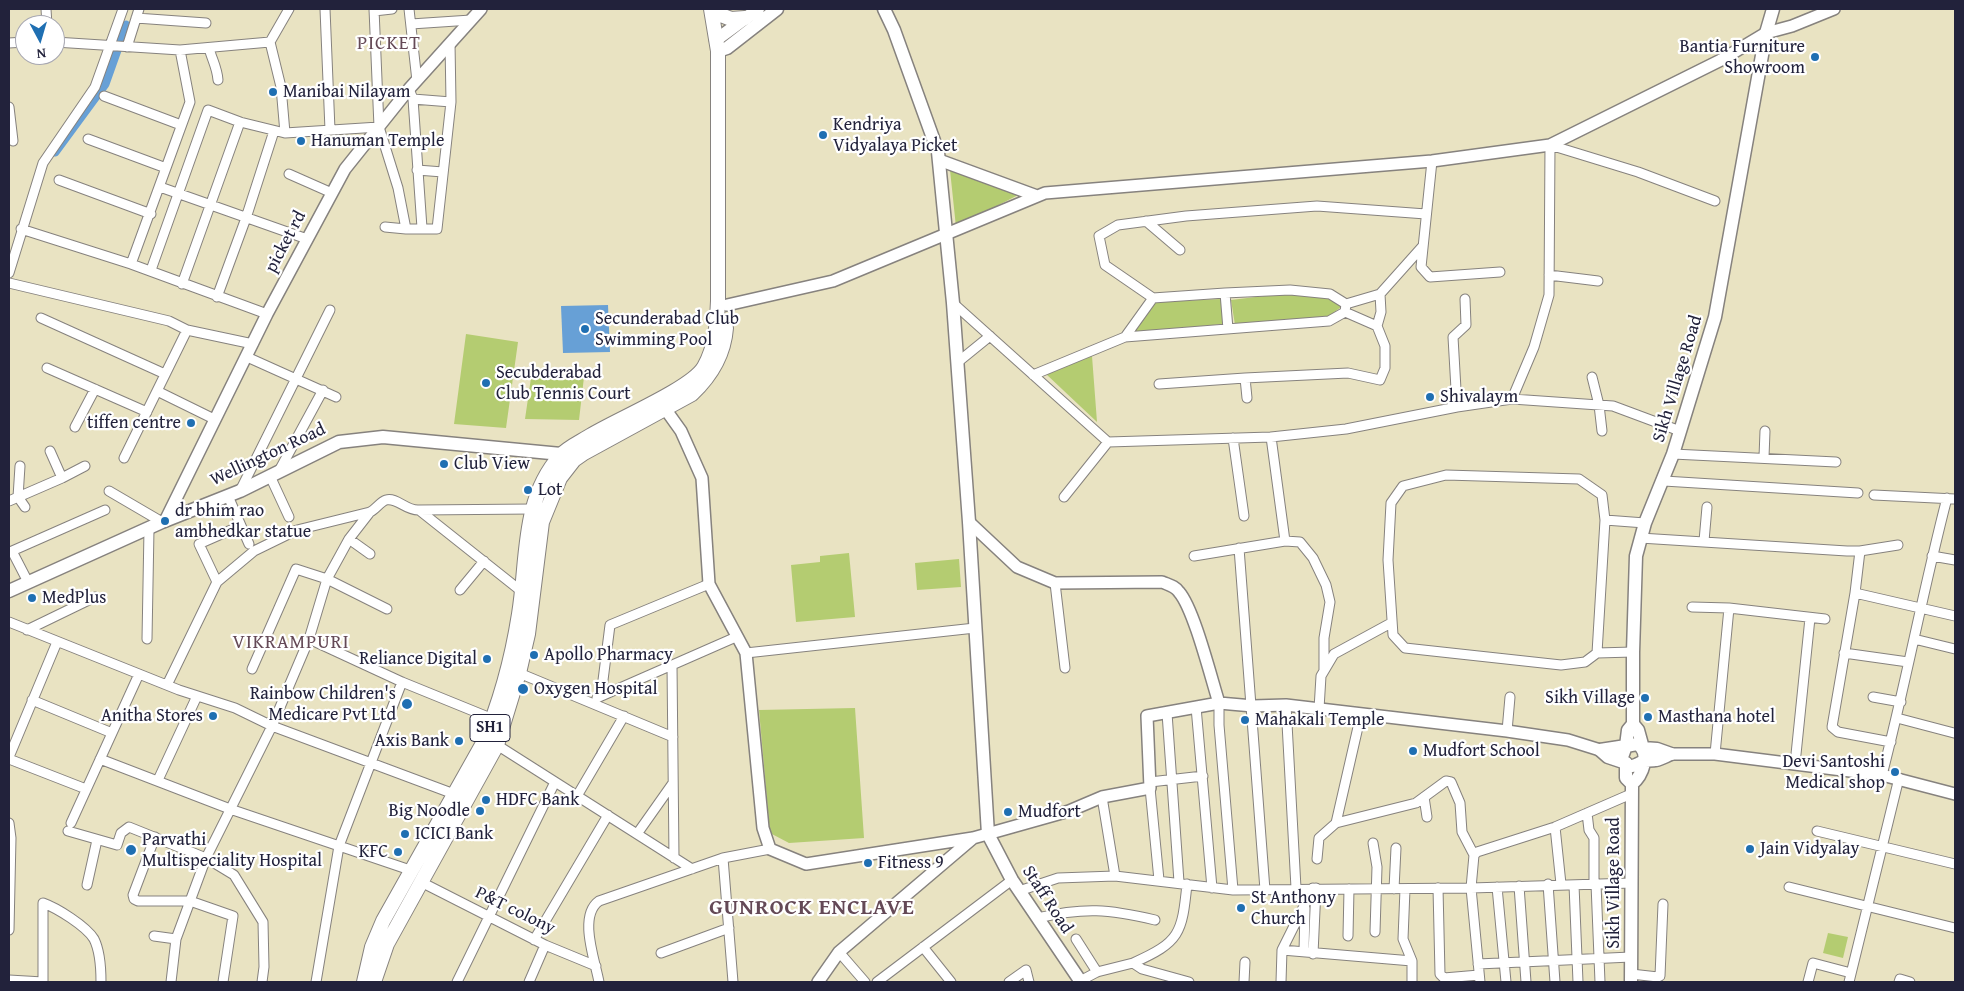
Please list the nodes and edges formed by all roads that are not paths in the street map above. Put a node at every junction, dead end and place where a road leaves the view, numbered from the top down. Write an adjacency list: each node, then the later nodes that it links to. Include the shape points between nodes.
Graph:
1 (123, 9): 26 (street)
2 (139, 9): 16 (street)
3 (289, 9): 22 (street)
4 (325, 9): 37 (street)
5 (392, 9): 14 (street)
6 (409, 9): 20 (street)
7 (481, 9): 18 (street, picket rd)
8 (758, 9): 17 (main road)
9 (777, 9): 25 (main road)
10 (884, 9): 43 (main road)
11 (1773, 9): 21 (main road, Sikh Village Road)
12 (1780, 9): 21 (main road, Sikh Village Road)
13 (1834, 9): 21 (street)
14 (374, 10): 36 (street)
15 (717, 11): 17 (main road, via 732,19); 25 (main road, SH1)
16 (136, 18): 19 (street); 26 (street)
17 (744, 18): 25 (main road)
18 (471, 20): 20 (street); 24 (street, picket rd)
19 (206, 22)
20 (411, 24): 30 (street)
21 (1769, 35): 42 (street); 115 (main road, Sikh Village Road, via 1715,317)
22 (270, 42): 27 (street); 39 (street, via 281,87)
23 (65, 43): 26 (street)
24 (450, 43): 30 (street, picket rd); 32 (street)
25 (722, 43): 82 (main road, SH1); 121 (main road, SH1, via 717,330 711,350 696,378 609,423)
26 (117, 47): 28 (street); 63 (street, via 96,87 43,162)
27 (209, 48): 28 (street); 29 (street)
28 (180, 50): 35 (street, via 190,102)
29 (218, 80)
30 (413, 89): 32 (street); 36 (street, picket rd); 46 (street)
31 (104, 96): 35 (street)
32 (451, 102): 47 (street)
33 (9, 107): 41 (street)
34 (240, 122): 38 (street); 52 (street, via 208,110); 55 (street)
35 (181, 125): 45 (street)
36 (379, 127): 37 (street); 51 (street, picket rd); 62 (street, via 398,188)
37 (330, 130): 39 (street)
38 (274, 131): 39 (street); 58 (street)
39 (285, 133)
40 (88, 139): 45 (street)
41 (13, 141)
42 (1550, 145): 44 (street); 54 (street, via 1638,172); 72 (street)
43 (939, 160): 53 (street); 64 (main road)
44 (1432, 161): 53 (street); 57 (street)
45 (166, 168): 50 (street)
46 (417, 170): 47 (street); 61 (street)
47 (443, 172): 61 (street, via 437,229)
48 (289, 174): 51 (street)
49 (59, 180): 56 (street)
50 (160, 187): 52 (street); 56 (street)
51 (332, 192): 65 (street, picket rd)
52 (178, 193): 55 (street); 69 (street)
53 (1037, 196): 64 (street)
54 (1715, 201)
55 (211, 206): 58 (street); 75 (street)
56 (151, 214): 68 (street)
57 (1426, 214): 59 (street, via 1317,206); 66 (street)
58 (246, 218): 65 (street); 78 (street)
59 (1146, 221): 67 (street); 79 (street, via 1118,225 1100,236 1105,264)
60 (385, 227): 62 (street)
61 (422, 228): 62 (street)
62 (406, 229)
63 (24, 230): 68 (street); 71 (street)
64 (946, 232): 81 (main road); 82 (street, via 833,281)
65 (307, 239): 85 (street, picket rd)
66 (1422, 247): 70 (street, via 1421,267 1430,277); 77 (street)
67 (1180, 250)
68 (131, 264): 69 (street)
69 (151, 270): 75 (street)
70 (1500, 272)
71 (9, 273)
72 (1550, 275): 73 (street); 107 (street, via 1549,295 1534,347)
73 (1598, 281)
74 (9, 283): 89 (street, via 169,322)
75 (182, 284): 78 (street)
76 (1225, 294): 79 (street); 83 (street, via 1290,290 1330,294); 88 (street)
77 (1380, 294): 83 (street); 87 (street)
78 (217, 297): 85 (street)
79 (1153, 298): 91 (street)
80 (1465, 299): 109 (street, via 1466,326 1453,337)
81 (953, 303): 90 (street); 94 (main road)
82 (727, 305): 110 (main road, SH1, via 724,340 714,367 692,394)
83 (1345, 308): 87 (street); 88 (street, via 1329,321)
84 (330, 310): 99 (street)
85 (267, 314): 92 (street, picket rd)
86 (41, 318): 96 (street)
87 (1378, 326): 100 (street, via 1385,346 1385,368 1380,380 1348,373)
88 (1228, 329): 91 (street)
89 (187, 330): 92 (street); 96 (street)
90 (990, 336): 94 (street); 97 (street)
91 (1125, 337): 97 (street)
92 (253, 344): 93 (street, picket rd)
93 (246, 357): 99 (street); 112 (street, picket rd)
94 (958, 362): 151 (main road)
95 (47, 368): 102 (street)
96 (165, 374): 104 (street)
97 (1033, 375): 119 (street)
98 (1592, 377): 108 (street)
99 (296, 378): 103 (street); 133 (street)
100 (1245, 378): 101 (street); 106 (street)
101 (1159, 384)
102 (95, 389): 111 (street); 113 (street)
103 (323, 390): 105 (street); 129 (street)
104 (157, 391): 111 (street); 112 (street)
105 (336, 397)
106 (1247, 398)
107 (1512, 399): 108 (street); 109 (street)
108 (1599, 405): 114 (street); 115 (street, via 1613,406)
109 (1457, 407): 117 (street, via 1346,429)
110 (666, 410): 125 (main road, SH1, via 609,438); 174 (street, via 681,431 702,478)
111 (147, 412): 123 (street)
112 (214, 419): 150 (street, picket rd)
113 (75, 427)
114 (1602, 430)
115 (1680, 431): 122 (main road, Sikh Village Road)
116 (1765, 431): 124 (street)
117 (1272, 437): 118 (street); 157 (street)
118 (1233, 438): 119 (street); 147 (street)
119 (1108, 442): 138 (street)
120 (50, 451): 130 (street)
121 (561, 454): 125 (main road, Wellington Road); 129 (main road, Wellington Road, via 382,438 339,442); 143 (main road, SH1)
122 (1673, 454): 124 (street); 131 (main road, Sikh Village Road)
123 (124, 458)
124 (1764, 458): 126 (street)
125 (574, 460): 206 (main road, SH1, via 560,478 542,522 534,596)
126 (1836, 462)
127 (20, 466): 137 (street)
128 (85, 466): 130 (street)
129 (274, 474): 133 (main road, Wellington Road); 148 (street)
130 (62, 478): 137 (street)
131 (1664, 480): 134 (street); 152 (main road, Sikh Village Road)
132 (109, 490): 150 (street)
133 (240, 491): 136 (main road, Wellington Road)
134 (1858, 494)
135 (1874, 495): 139 (street)
136 (228, 496): 150 (main road, Wellington Road); 153 (street)
137 (18, 497): 140 (street); 141 (street)
138 (1064, 497)
139 (1951, 499): 167 (street)
140 (9, 501)
141 (25, 507)
142 (1707, 507): 159 (street)
143 (532, 509): 145 (street); 177 (main road, SH1)
144 (105, 510): 163 (street)
145 (420, 510): 146 (street, via 410,510 392,499 385,500); 169 (street)
146 (370, 512): 156 (street); 172 (street, via 297,530 254,551)
147 (1244, 516)
148 (289, 517)
149 (1605, 520): 152 (street); 188 (street, via 1602,495 1579,479 1446,475 1403,486 1391,503 1388,560); 199 (street)
150 (164, 521): 154 (main road, Wellington Road)
151 (969, 522): 173 (street, via 1017,567); 189 (main road)
152 (1645, 523): 155 (main road, Sikh Village Road)
153 (240, 526): 160 (street); 172 (street, via 199,544)
154 (149, 529): 171 (main road, Wellington Road); 192 (street)
155 (1640, 538): 159 (street); 197 (main road, Sikh Village Road, via 1636,556)
156 (349, 539): 165 (street); 170 (street)
157 (1285, 540): 162 (street); 205 (street, via 1300,542 1313,558 1326,584 1330,602 1324,638)
158 (9, 542): 163 (street)
159 (1704, 542): 164 (street)
160 (249, 544)
161 (1898, 545): 164 (street)
162 (1239, 548): 166 (street); 219 (street)
163 (12, 551): 171 (street)
164 (1860, 551): 178 (street)
165 (370, 554)
166 (1194, 556)
167 (1932, 556): 168 (street); 182 (street)
168 (1955, 560)
169 (484, 561): 175 (street); 177 (street)
170 (328, 579): 183 (street); 193 (street); 204 (street, via 296,569)
171 (28, 582): 176 (main road, Wellington Road)
172 (217, 582): 209 (street)
173 (1055, 583): 203 (street); 217 (street, via 1162,582 1173,586 1180,593 1192,619)
174 (709, 584): 191 (street); 211 (street, via 610,625)
175 (460, 590)
176 (9, 591)
177 (522, 591): 226 (main road, SH1, via 515,639)
178 (1855, 592): 182 (street); 200 (street)
179 (95, 597): 190 (street)
180 (1692, 607): 181 (street)
181 (1729, 608): 185 (street); 239 (street)
182 (1921, 608): 184 (street); 194 (street)
183 (387, 609)
184 (1955, 616)
185 (1810, 618): 186 (street); 245 (street)
186 (1825, 619)
187 (9, 622): 190 (street)
188 (1391, 623): 199 (street, via 1393,635 1406,648 1561,665 1585,662); 205 (street, via 1334,654)
189 (975, 628): 198 (street); 270 (main road)
190 (27, 630): 195 (street)
191 (736, 637): 198 (street); 202 (street)
192 (147, 639)
193 (309, 639): 208 (street); 228 (street)
194 (1914, 640): 196 (street); 201 (street)
195 (57, 642): 207 (street); 214 (street)
196 (1955, 649)
197 (1632, 652): 199 (street); 227 (main road, Sikh Village Road)
198 (746, 653): 278 (street, via 760,806)
199 (1597, 653)
200 (1844, 653): 201 (street); 233 (street, via 1831,722 1833,730)
201 (1908, 662): 216 (street)
202 (672, 665): 211 (street); 232 (street)
203 (1065, 668)
204 (252, 669)
205 (1324, 671): 221 (street)
206 (519, 673): 215 (street); 234 (main road, SH1)
207 (138, 674): 209 (street); 230 (street)
208 (402, 682): 226 (street); 243 (street)
209 (167, 685): 210 (street)
210 (197, 696): 228 (street, via 235,708); 249 (street)
211 (600, 696): 215 (street)
212 (1510, 697): 229 (street)
213 (1873, 697): 216 (street)
214 (32, 700): 230 (street); 240 (street)
215 (588, 702): 224 (street)
216 (1901, 702): 225 (street)
217 (1219, 704): 219 (street); 220 (street); 310 (street)
218 (1286, 705): 219 (street); 221 (street); 302 (street)
219 (1253, 706): 311 (street)
220 (1196, 708): 222 (street); 247 (street)
221 (1319, 709): 223 (street)
222 (1167, 713): 250 (street); 253 (street, via 1147,716)
223 (1361, 714): 229 (street); 266 (street)
224 (624, 716): 232 (street); 258 (street)
225 (1897, 718): 231 (street); 233 (street)
226 (493, 719): 256 (main road, SH1)
227 (1633, 724): 235 (main road, via 1628,730); 236 (main road)
228 (272, 726): 243 (street); 261 (street)
229 (1507, 731): 237 (street, via 1568,740)
230 (112, 733): 241 (street)
231 (1954, 733)
232 (673, 737): 252 (street)
233 (1890, 742): 246 (street)
234 (497, 745): 251 (street); 290 (main road, SH1)
235 (1626, 746): 236 (main road, via 1633,744); 237 (main road); 244 (main road, via 1622,753)
236 (1643, 748): 238 (main road); 242 (main road)
237 (1600, 750): 244 (main road, via 1608,757)
238 (1671, 754): 239 (street); 242 (main road)
239 (1715, 754): 245 (street)
240 (9, 758): 254 (street)
241 (100, 759): 249 (street); 254 (street)
242 (1644, 761): 244 (main road, via 1635,766); 255 (main road)
243 (371, 762): 256 (street); 275 (street)
244 (1626, 763): 255 (main road, via 1626,778)
245 (1795, 764): 246 (street)
246 (1882, 775): 248 (street)
247 (1203, 776): 250 (street); 301 (street)
248 (1899, 778): 257 (street); 276 (street)
249 (158, 780): 261 (street)
250 (1172, 780): 253 (street); 291 (street)
251 (555, 782): 258 (street); 317 (street)
252 (673, 783): 269 (street); 281 (street)
253 (1150, 785): 259 (street); 289 (street)
254 (86, 789): 273 (street, via 70,827)
255 (1632, 789): 262 (street); 292 (main road, Sikh Village Road)
256 (454, 794): 286 (main road, SH1)
257 (1955, 794)
258 (577, 796): 263 (street)
259 (1102, 797): 270 (street, via 1069,811); 287 (street)
260 (1424, 797): 264 (street); 266 (street, via 1416,804); 279 (street, via 1446,781 1451,782 1460,803 1462,832)
261 (230, 809): 275 (street); 280 (street)
262 (1587, 813): 267 (street); 295 (street, via 1589,830 1594,838)
263 (608, 816): 269 (street); 328 (street)
264 (1427, 817)
265 (9, 823): 320 (street)
266 (1336, 823): 283 (street, via 1319,838)
267 (1555, 827): 279 (street); 294 (street)
268 (1817, 832): 276 (street)
269 (637, 834): 281 (street)
270 (988, 834): 272 (street); 288 (main road, Staff Road)
271 (155, 837): 273 (street, via 129,828 121,833 117,845); 280 (street); 313 (street, via 134,899)
272 (973, 838): 278 (street, via 806,864); 332 (street)
273 (97, 840): 296 (street)
274 (1373, 842): 307 (street)
275 (339, 846): 286 (street); 357 (street)
276 (1883, 847): 284 (street); 316 (street)
277 (1396, 848): 308 (street)
278 (770, 849): 282 (street)
279 (1474, 855): 306 (street)
280 (206, 858): 313 (street); 356 (street, via 234,875 263,922)
281 (674, 858): 285 (street)
282 (723, 858): 285 (street); 321 (street)
283 (1317, 860)
284 (1955, 864)
285 (692, 869): 345 (street, via 592,906 587,921)
286 (410, 870): 358 (main road, SH1, via 382,921)
287 (1115, 876): 289 (street); 312 (street, via 1058,878)
288 (1012, 880): 312 (main road, Staff Road); 330 (street)
289 (1159, 880): 291 (street)
290 (421, 882): 317 (street, P&T colony); 359 (main road, SH1, via 387,944)
291 (1183, 883): 301 (street); 342 (street, via 1184,911 1180,930 1171,943)
292 (1632, 883): 295 (street); 335 (main road, Sikh Village Road)
293 (1548, 884): 294 (street); 298 (street); 338 (street)
294 (1561, 884): 297 (street)
295 (1595, 884): 297 (street); 336 (street)
296 (87, 885)
297 (1574, 885): 337 (street)
298 (1519, 886): 299 (street); 341 (street)
299 (1497, 887): 306 (street); 343 (street)
300 (1789, 887): 316 (street)
301 (1212, 888): 310 (street)
302 (1296, 888): 303 (street); 311 (street)
303 (1315, 888): 304 (street); 315 (street); 334 (street)
304 (1349, 888): 307 (street); 325 (street)
305 (1438, 888): 306 (street); 309 (street); 349 (street, via 1440,974 1444,978)
306 (1471, 888): 344 (street)
307 (1376, 889): 308 (street); 323 (street)
308 (1394, 889): 309 (street)
309 (1405, 889): 339 (street, via 1403,939)
310 (1233, 890): 311 (street)
311 (1265, 890)
312 (1019, 891): 318 (main road, Staff Road)
313 (190, 901): 326 (street); 355 (street, via 233,916)
314 (1663, 904): 348 (street, via 1660,976)
315 (1305, 906): 331 (street); 334 (street)
316 (1868, 907): 322 (street); 346 (street)
317 (489, 917): 328 (street, P&T colony); 360 (street)
318 (1037, 918): 319 (street, via 1070,910 1112,910); 347 (main road, Staff Road)
319 (1155, 920)
320 (9, 927)
321 (728, 928): 333 (street); 362 (street)
322 (1955, 928)
323 (1375, 932)
324 (154, 936): 326 (street)
325 (1348, 936)
326 (176, 939): 354 (street)
327 (1076, 939): 347 (street)
328 (534, 940): 329 (street, P&T colony)
329 (545, 945): 345 (street, P&T colony); 351 (street)
330 (923, 947): 365 (street); 366 (street)
331 (1282, 950): 334 (street); 371 (street)
332 (838, 952): 363 (street); 364 (street)
333 (660, 953)
334 (1309, 953): 339 (street)
335 (1631, 957): 336 (street); 348 (main road, Sikh Village Road)
336 (1599, 958): 337 (street); 377 (street)
337 (1577, 959): 338 (street); 376 (street)
338 (1554, 960): 341 (street); 375 (street)
339 (1412, 961): 372 (street)
340 (1245, 962): 370 (street)
341 (1525, 962): 343 (street); 374 (street)
342 (1133, 963): 347 (street); 369 (street, via 1142,969)
343 (1504, 963): 344 (street); 373 (street)
344 (1478, 964): 349 (street)
345 (596, 966): 361 (street)
346 (1851, 972): 378 (street, via 1813,963); 379 (street)
347 (1089, 978)
348 (1631, 978)
349 (1480, 979)
350 (9, 980): 352 (street)
351 (531, 981)
352 (43, 982): 353 (street, via 43,903 55,907 94,939)
353 (101, 982)
354 (171, 982)
355 (223, 982)
356 (262, 982)
357 (316, 982)
358 (364, 982)
359 (374, 982)
360 (457, 982)
361 (599, 982)
362 (733, 982)
363 (818, 982)
364 (865, 982)
365 (877, 982)
366 (951, 982)
367 (1009, 982): 368 (street, via 1026,970)
368 (1029, 982)
369 (1189, 982)
370 (1244, 982)
371 (1281, 982)
372 (1412, 982)
373 (1506, 982)
374 (1526, 982)
375 (1555, 982)
376 (1578, 982)
377 (1600, 982)
378 (1808, 982)
379 (1849, 982)
380 (1899, 982): 381 (street)
381 (1910, 982)

